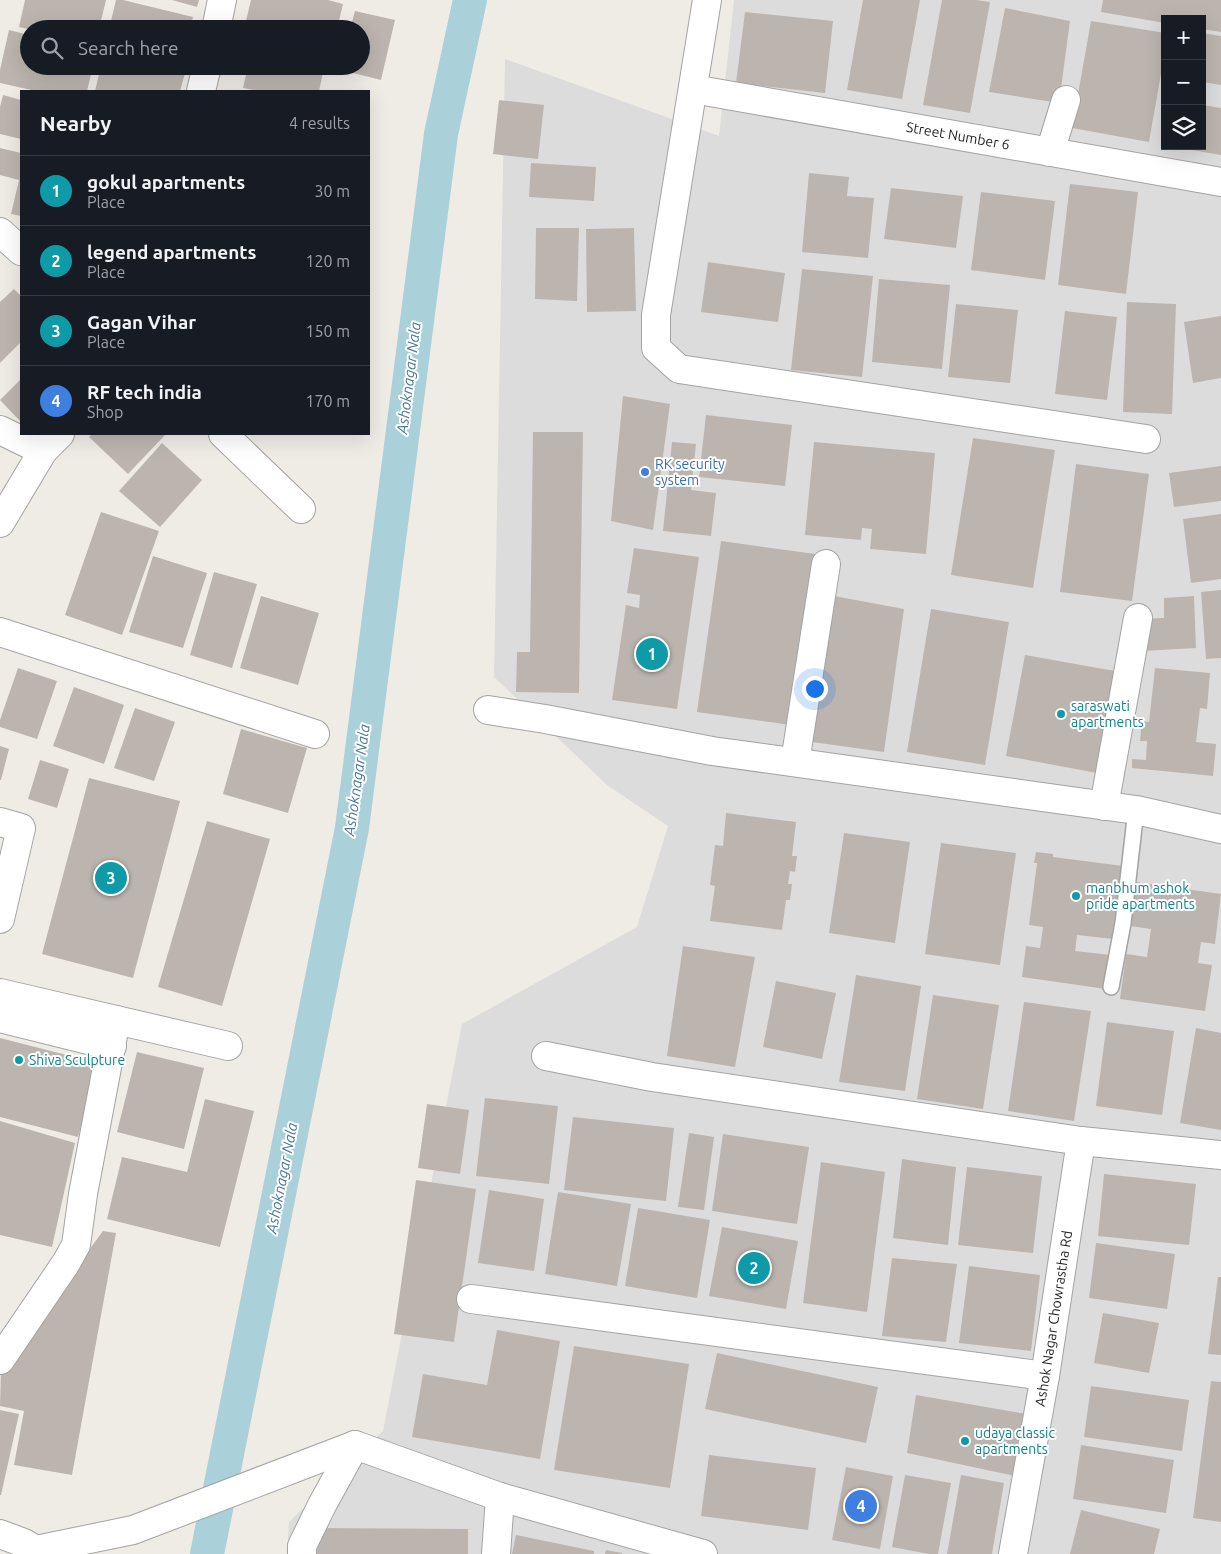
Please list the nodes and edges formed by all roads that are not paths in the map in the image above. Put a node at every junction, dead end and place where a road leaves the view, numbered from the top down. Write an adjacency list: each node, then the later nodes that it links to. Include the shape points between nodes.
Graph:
1 (222, 0): 3 (street)
2 (707, 0): 6 (street)
3 (218, 20)
4 (205, 75): 5 (street)
5 (201, 90)
6 (693, 90): 8 (street, Street Number 6); 16 (street, via 656,315 656,348 679,369)
7 (1066, 100): 8 (street)
8 (1050, 152): 9 (street, Street Number 6)
9 (1221, 182)
10 (0, 232): 11 (street)
11 (20, 250)
12 (0, 430): 13 (street)
13 (20, 435)
14 (21, 435): 17 (street)
15 (224, 435): 18 (street)
16 (1146, 439)
17 (51, 442): 19 (street)
18 (301, 509)
19 (0, 523)
20 (826, 564): 25 (street)
21 (1138, 618): 26 (street)
22 (0, 632): 24 (street)
23 (488, 710): 25 (street, via 712,751)
24 (315, 734)
25 (795, 762): 26 (street)
26 (1104, 806): 27 (street)
27 (1136, 810): 29 (street); 31 (lane, via 1123,923)
28 (0, 822): 30 (street, via 21,828)
29 (1221, 829)
30 (0, 919)
31 (1111, 988)
32 (0, 993): 34 (street)
33 (0, 1018): 34 (street)
34 (114, 1033): 35 (street); 40 (street, via 76,1245)
35 (228, 1046)
36 (546, 1056): 37 (street, via 652,1077)
37 (1081, 1141): 38 (street); 41 (street, Ashok Nagar Chowrastha Rd)
38 (1221, 1155)
39 (471, 1299): 41 (street)
40 (0, 1360)
41 (1046, 1376): 49 (street, Ashok Nagar Chowrastha Rd)
42 (355, 1445): 43 (street); 45 (street, via 133,1530); 46 (street, via 302,1546)
43 (500, 1497): 47 (street); 48 (street)
44 (0, 1534): 45 (street)
45 (37, 1552)
46 (302, 1554)
47 (496, 1554)
48 (704, 1554)
49 (1014, 1554)

